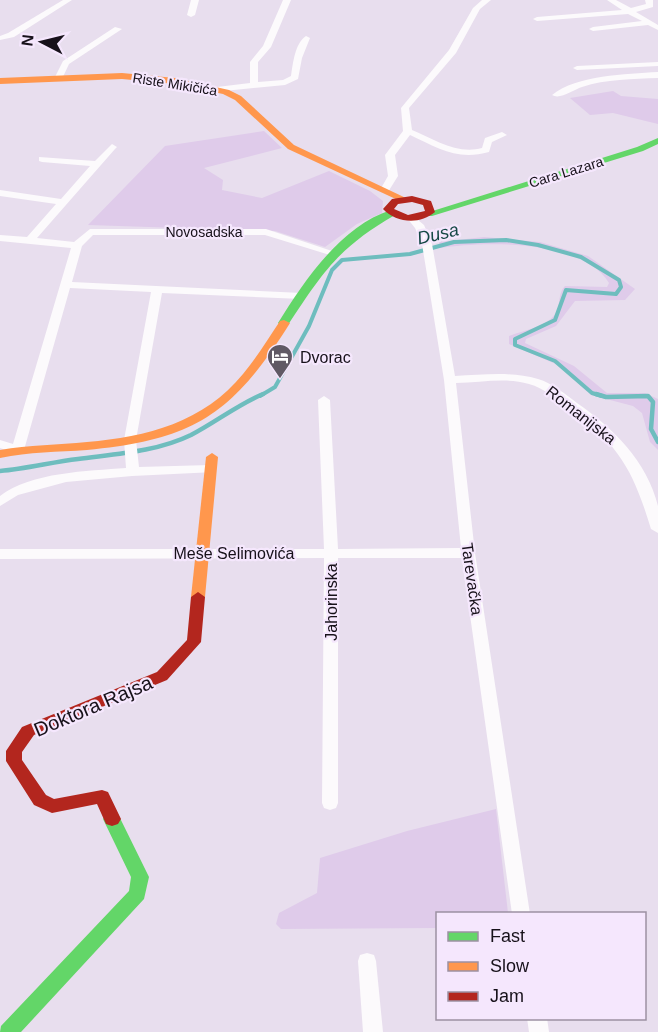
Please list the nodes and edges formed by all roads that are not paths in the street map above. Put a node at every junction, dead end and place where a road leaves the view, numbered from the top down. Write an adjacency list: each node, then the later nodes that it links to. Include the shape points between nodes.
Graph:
1 (68, 0): 14 (street)
2 (195, 0): 8 (street)
3 (287, 0): 21 (street, via 267,47 254,62)
4 (487, 0): 24 (street, via 477,8 453,51 405,108)
5 (612, 0): 7 (street)
6 (649, 0): 7 (street, via 650,5)
7 (628, 11): 9 (street); 10 (street)
8 (191, 15)
9 (537, 19)
10 (649, 23): 11 (street); 13 (street)
11 (658, 28)
12 (118, 29): 19 (street, via 66,63)
13 (593, 29)
14 (0, 38)
15 (306, 38): 21 (street, via 295,77)
16 (658, 64): 17 (street)
17 (577, 68)
18 (658, 75): 23 (street, via 601,78)
19 (59, 77): 20 (main road, Riste Mikičića); 22 (main road, Riste Mikičića, via 132,77)
20 (0, 81)
21 (254, 85): 22 (street)
22 (217, 90): 30 (main road, Riste Mikičića, via 238,98 291,147)
23 (556, 95)
24 (408, 131): 25 (street, via 469,155 486,150 488,140); 31 (street, via 390,155 393,176)
25 (502, 135)
26 (658, 141): 34 (main road, Cara Lazara, via 473,201)
27 (112, 147): 29 (street)
28 (42, 159): 29 (street)
29 (97, 164): 33 (street)
30 (358, 177): 31 (main road, Riste Mikičića); 34 (main road, Riste Mikičića)
31 (385, 190): 34 (main road, Riste Mikičića)
32 (0, 193): 33 (street)
33 (63, 202): 36 (street)
34 (410, 211): 38 (main road, Cara Lazara, via 350,238); 42 (street, Tarevačka, via 428,249)
35 (0, 238): 36 (street, Novosadska)
36 (29, 242): 37 (street, Novosadska)
37 (77, 244): 38 (street, Novosadska, via 90,232 100,231 266,232); 39 (street)
38 (333, 253): 41 (main road, Cara Lazara)
39 (68, 285): 40 (street); 46 (street)
40 (157, 288): 41 (street); 44 (street)
41 (303, 296): 44 (main road, Cara Lazara, via 267,357 244,385 216,409 177,429)
42 (450, 380): 51 (street, Romanijska, via 532,381 583,413 633,461 647,489); 54 (street, Tarevačka)
43 (324, 400): 53 (street, Jahorinska)
44 (131, 443): 46 (main road, Cara Lazara); 49 (street)
45 (0, 444): 46 (street)
46 (18, 450): 47 (main road, Cara Lazara)
47 (0, 454)
48 (211, 463): 49 (street, Doktora Rajsa); 52 (main road, Doktora Rajsa)
49 (133, 467): 50 (street, Doktora Rajsa, via 18,488 5,494)
50 (0, 502)
51 (658, 529)
52 (204, 552): 53 (street, Meše Selimovića); 55 (street, Meše Selimovića); 59 (main road, Doktora Rajsa, via 194,642 176,663 147,684 28,731 14,751 14,761 40,800 52,806 102,797 140,877 138,894)
53 (331, 553): 54 (street, Meše Selimovića); 56 (street, Jahorinska)
54 (468, 553): 57 (street, Tarevačka)
55 (0, 554)
56 (330, 803)
57 (521, 912)
58 (367, 961): 60 (street)
59 (8, 1032)
60 (373, 1032)

